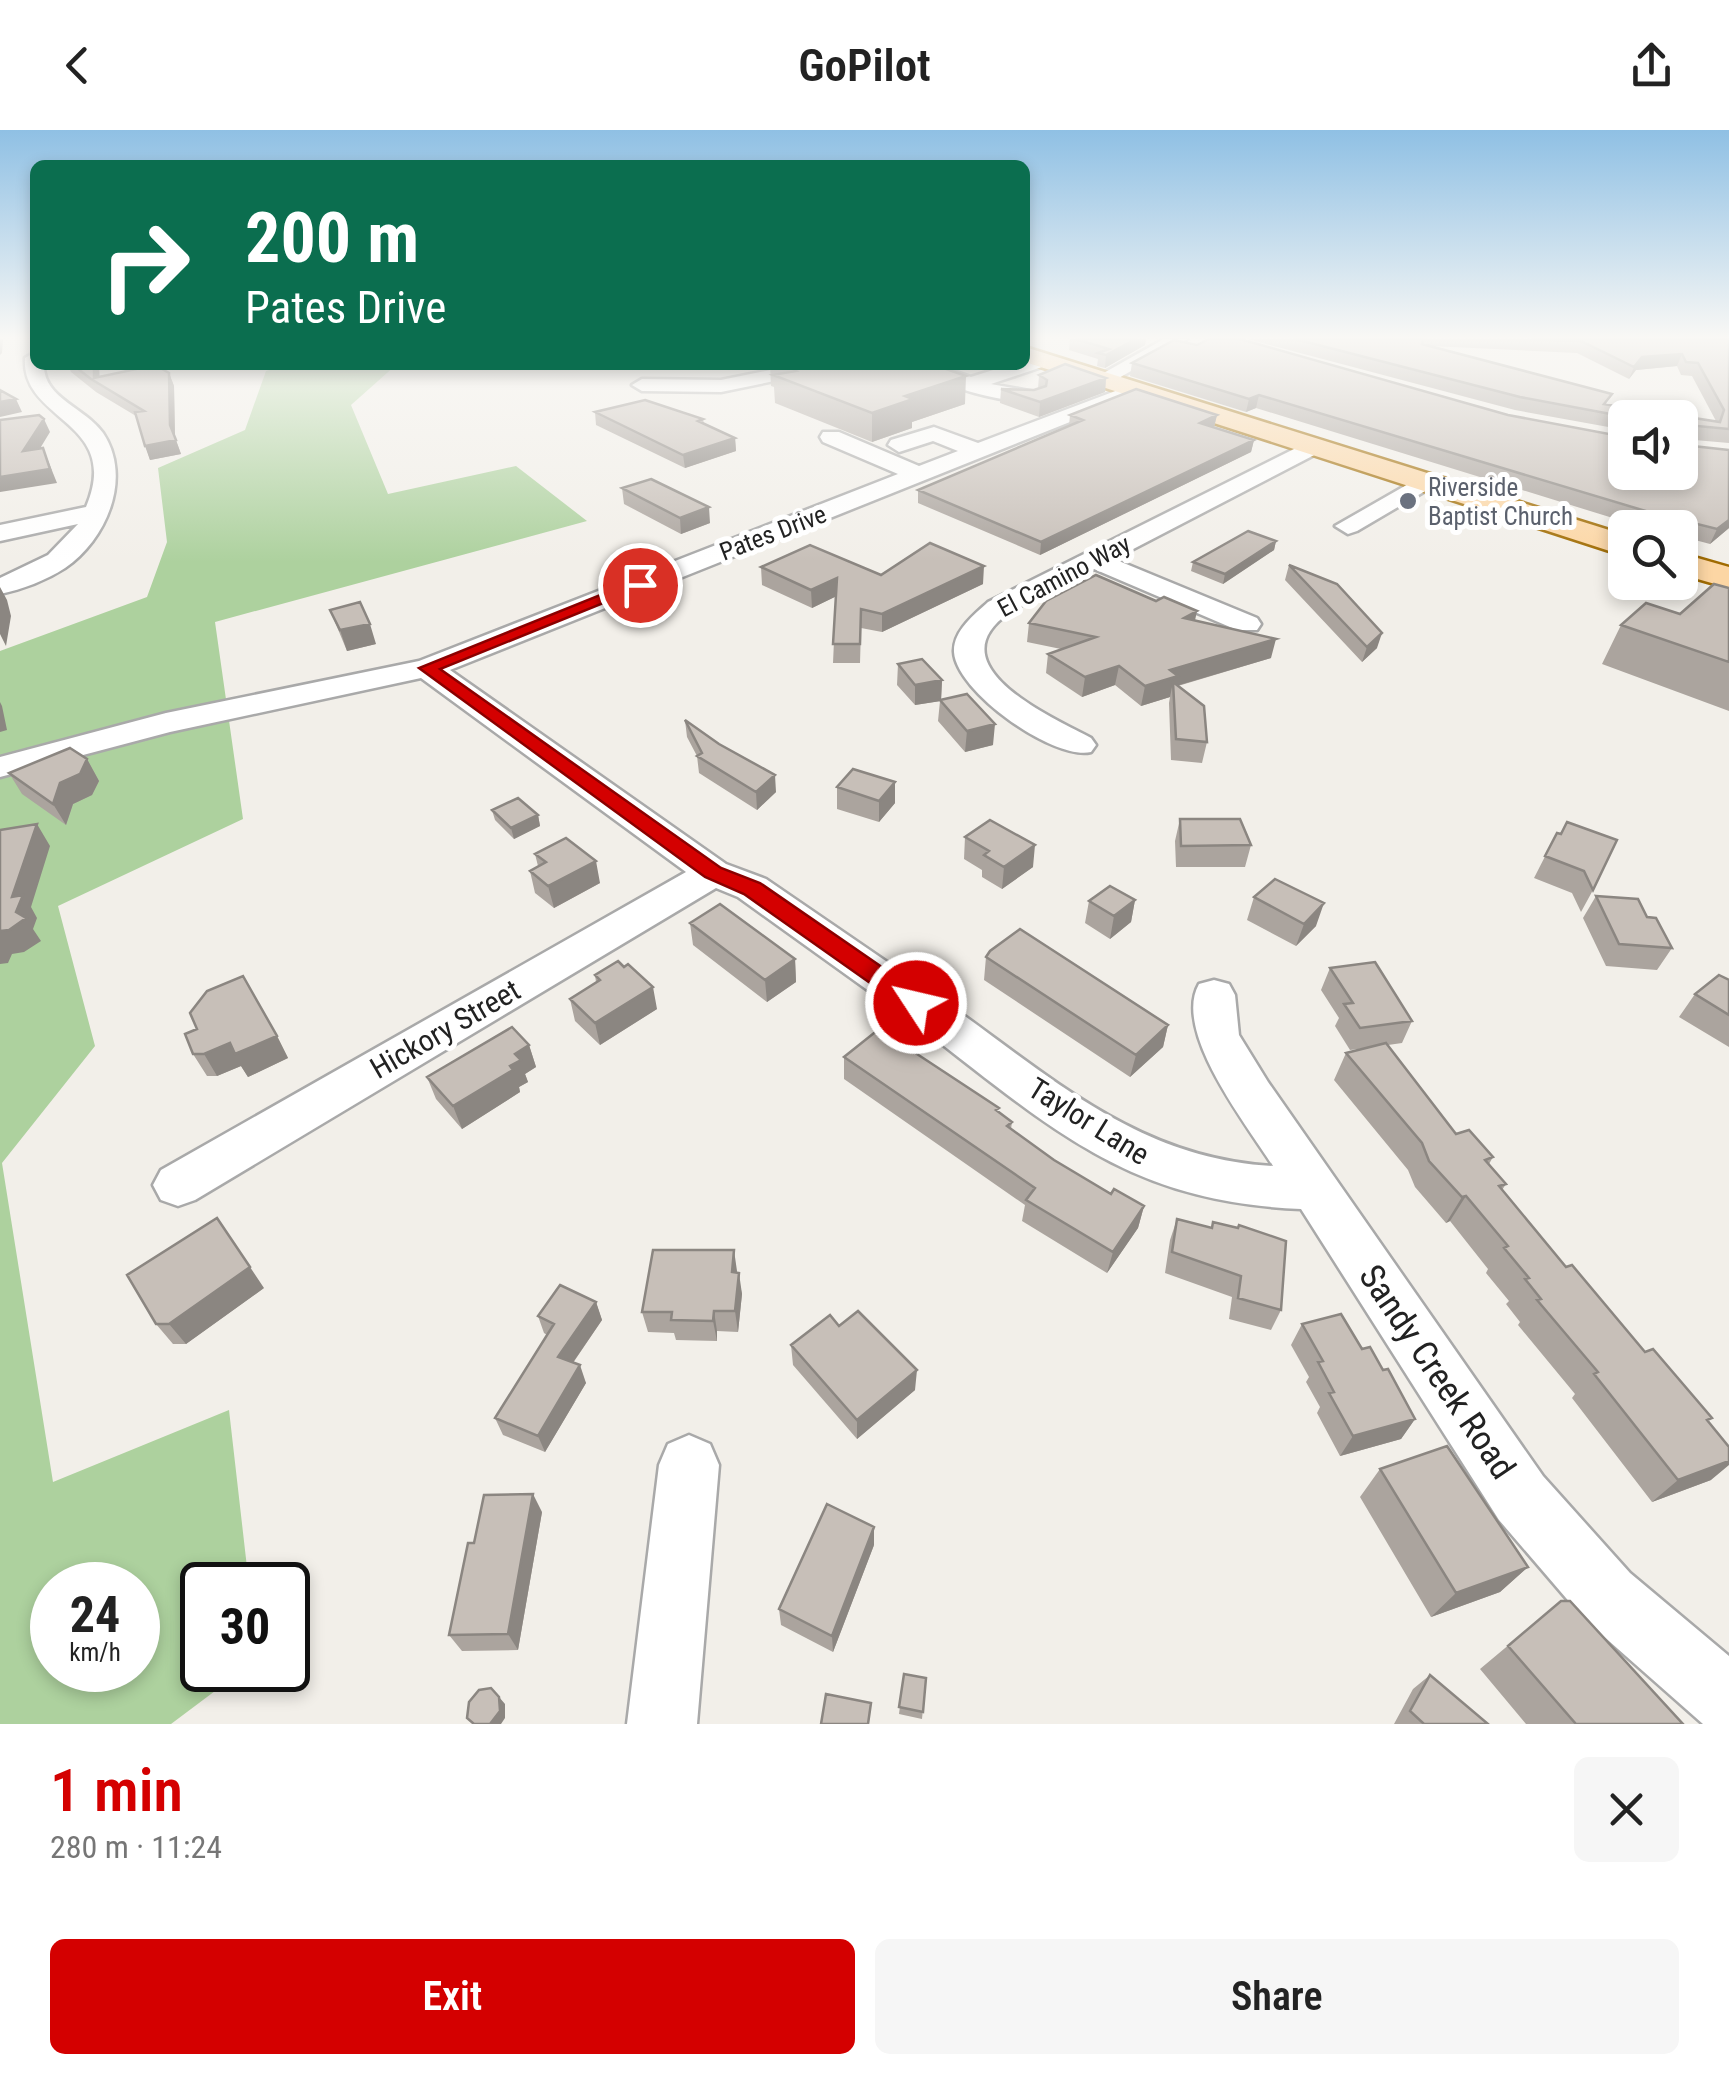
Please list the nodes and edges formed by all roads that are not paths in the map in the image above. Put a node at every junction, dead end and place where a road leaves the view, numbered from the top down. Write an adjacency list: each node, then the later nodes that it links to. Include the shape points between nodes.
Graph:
1 (72, 413): 5 (street)
2 (74, 413): 12 (street, via 103,450 104,494)
3 (1077, 413): 9 (street, Pates Drive)
4 (1209, 413): 8 (main road)
5 (37, 419)
6 (831, 436): 10 (street)
7 (899, 444): 9 (street, via 934,434)
8 (1312, 446): 11 (main road); 16 (street, El Camino Way)
9 (980, 452): 10 (street, Pates Drive)
10 (920, 475): 21 (street, Pates Drive)
11 (1424, 482): 13 (street); 15 (main road)
12 (94, 513): 14 (street); 19 (street, via 84,534 54,562)
13 (1348, 526)
14 (0, 532)
15 (1608, 541)
16 (1094, 560): 20 (street); 22 (street, El Camino Way, via 985,618 967,641 966,656 994,691)
17 (1698, 569): 18 (main road)
18 (1729, 578)
19 (0, 586)
20 (1248, 624)
21 (428, 668): 23 (street, Pates Drive, via 166,723); 24 (street, Taylor Lane)
22 (1079, 745)
23 (0, 767)
24 (713, 872): 26 (street, Hickory Street); 27 (street, Taylor Lane, via 752,888 1142,1157 1228,1184)
25 (1214, 995): 27 (street, Sandy Creek Road, via 1217,1036)
26 (178, 1185)
27 (1313, 1189): 29 (street, Sandy Creek Road, via 1554,1540 1636,1623)
28 (689, 1465): 30 (street)
29 (1729, 1701)
30 (662, 1724)

